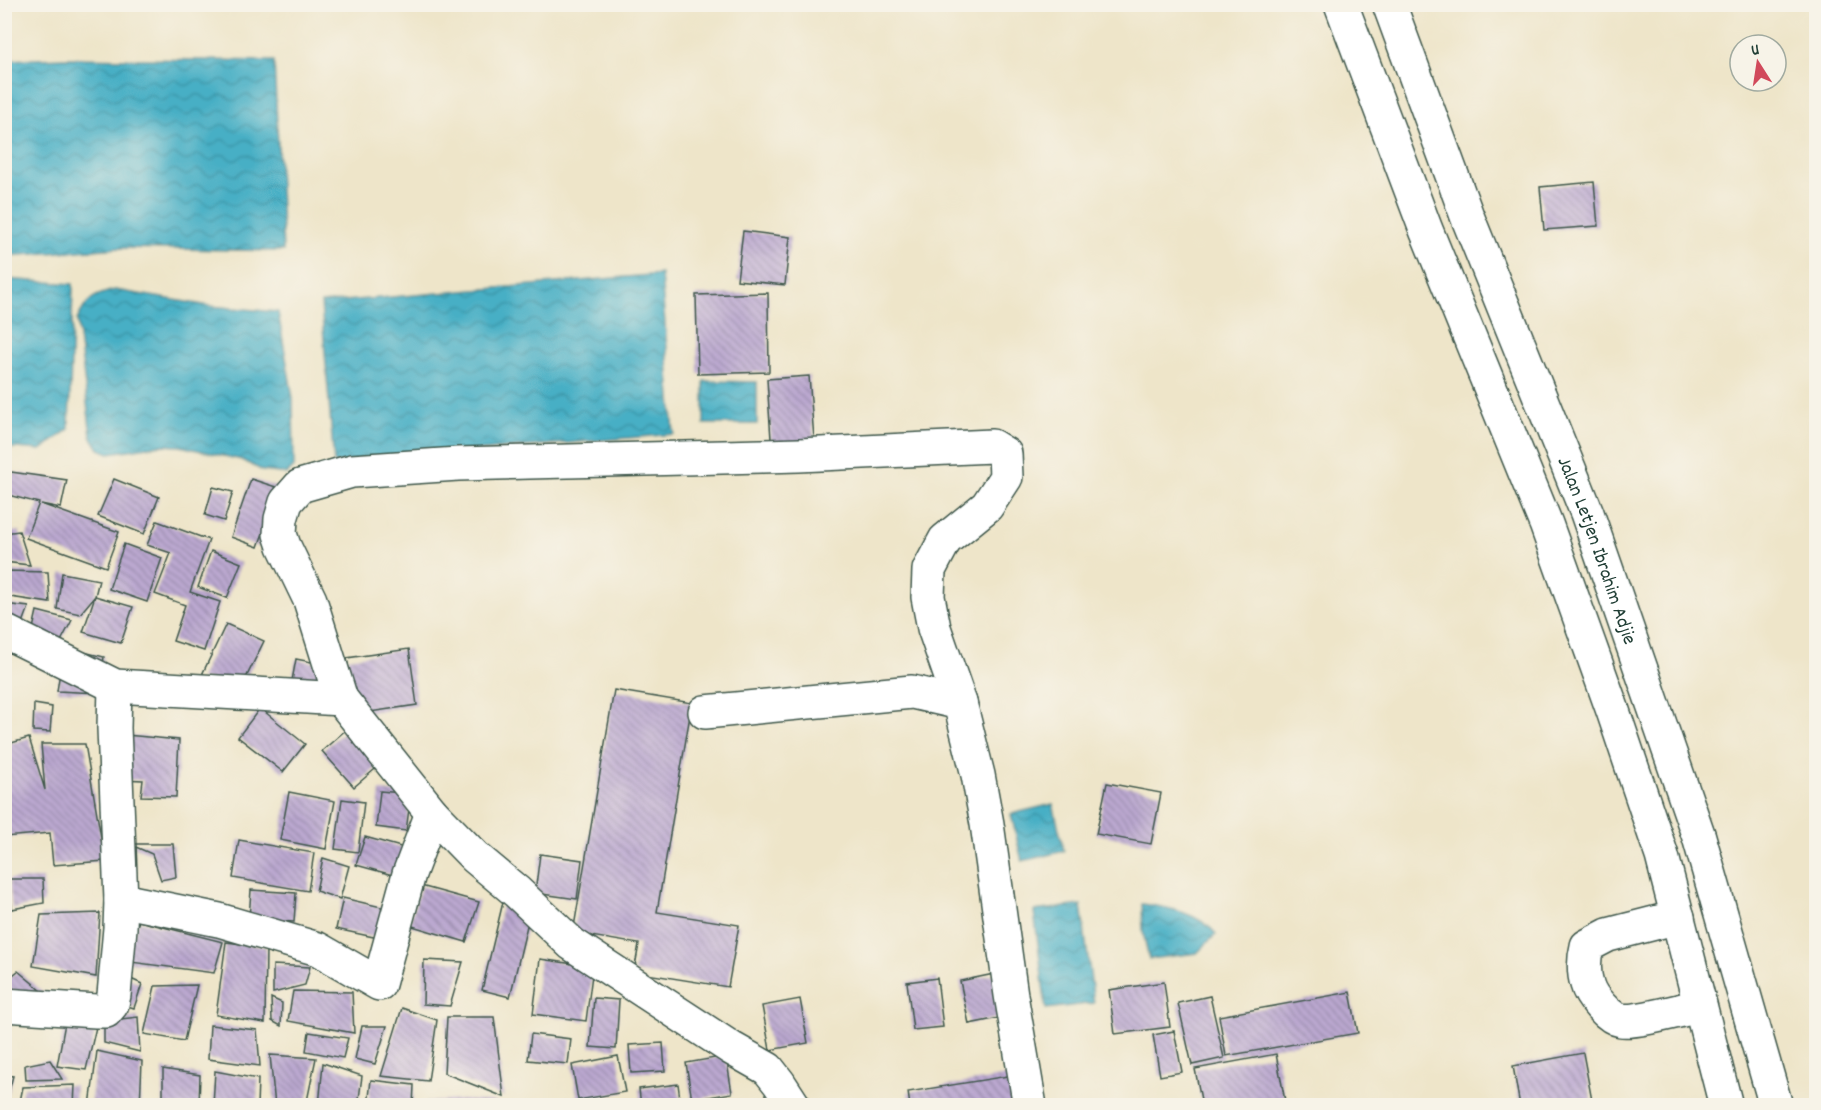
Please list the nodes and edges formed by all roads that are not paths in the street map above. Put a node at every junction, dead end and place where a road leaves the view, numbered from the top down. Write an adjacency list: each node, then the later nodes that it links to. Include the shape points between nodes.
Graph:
1 (1341, 4): 4 (street, Jalan Letjen Ibrahim Adjie, via 1426,230)
2 (1389, 4): 3 (street, Jalan Letjen Ibrahim Adjie, via 1467,216)
3 (1587, 513): 4 (street); 18 (street, Jalan Letjen Ibrahim Adjie, via 1699,837)
4 (1545, 524): 12 (street, Jalan Letjen Ibrahim Adjie, via 1662,856)
5 (4, 631): 6 (street)
6 (115, 686): 7 (street); 11 (street, via 114,759)
7 (341, 699): 8 (street, via 310,600 280,534 286,502 300,486 352,471 458,464 992,446 1005,453 1006,477 987,506 945,540 929,570 928,597 934,628); 10 (street)
8 (960, 703): 9 (street, via 912,692); 16 (street, via 987,824)
9 (705, 712)
10 (432, 813): 11 (street, via 409,874 379,984 318,949 219,920); 15 (street, via 572,944 768,1069)
11 (121, 900): 13 (street, via 114,995 106,1011)
12 (1678, 917): 14 (street, Jalan Letjen Ibrahim Adjie); 14 (street, via 1608,935 1587,946 1587,985 1603,1010 1621,1020)
13 (4, 1005)
14 (1700, 1006): 17 (street, Jalan Letjen Ibrahim Adjie)
15 (794, 1106)
16 (1030, 1106)
17 (1726, 1106)
18 (1776, 1106)

